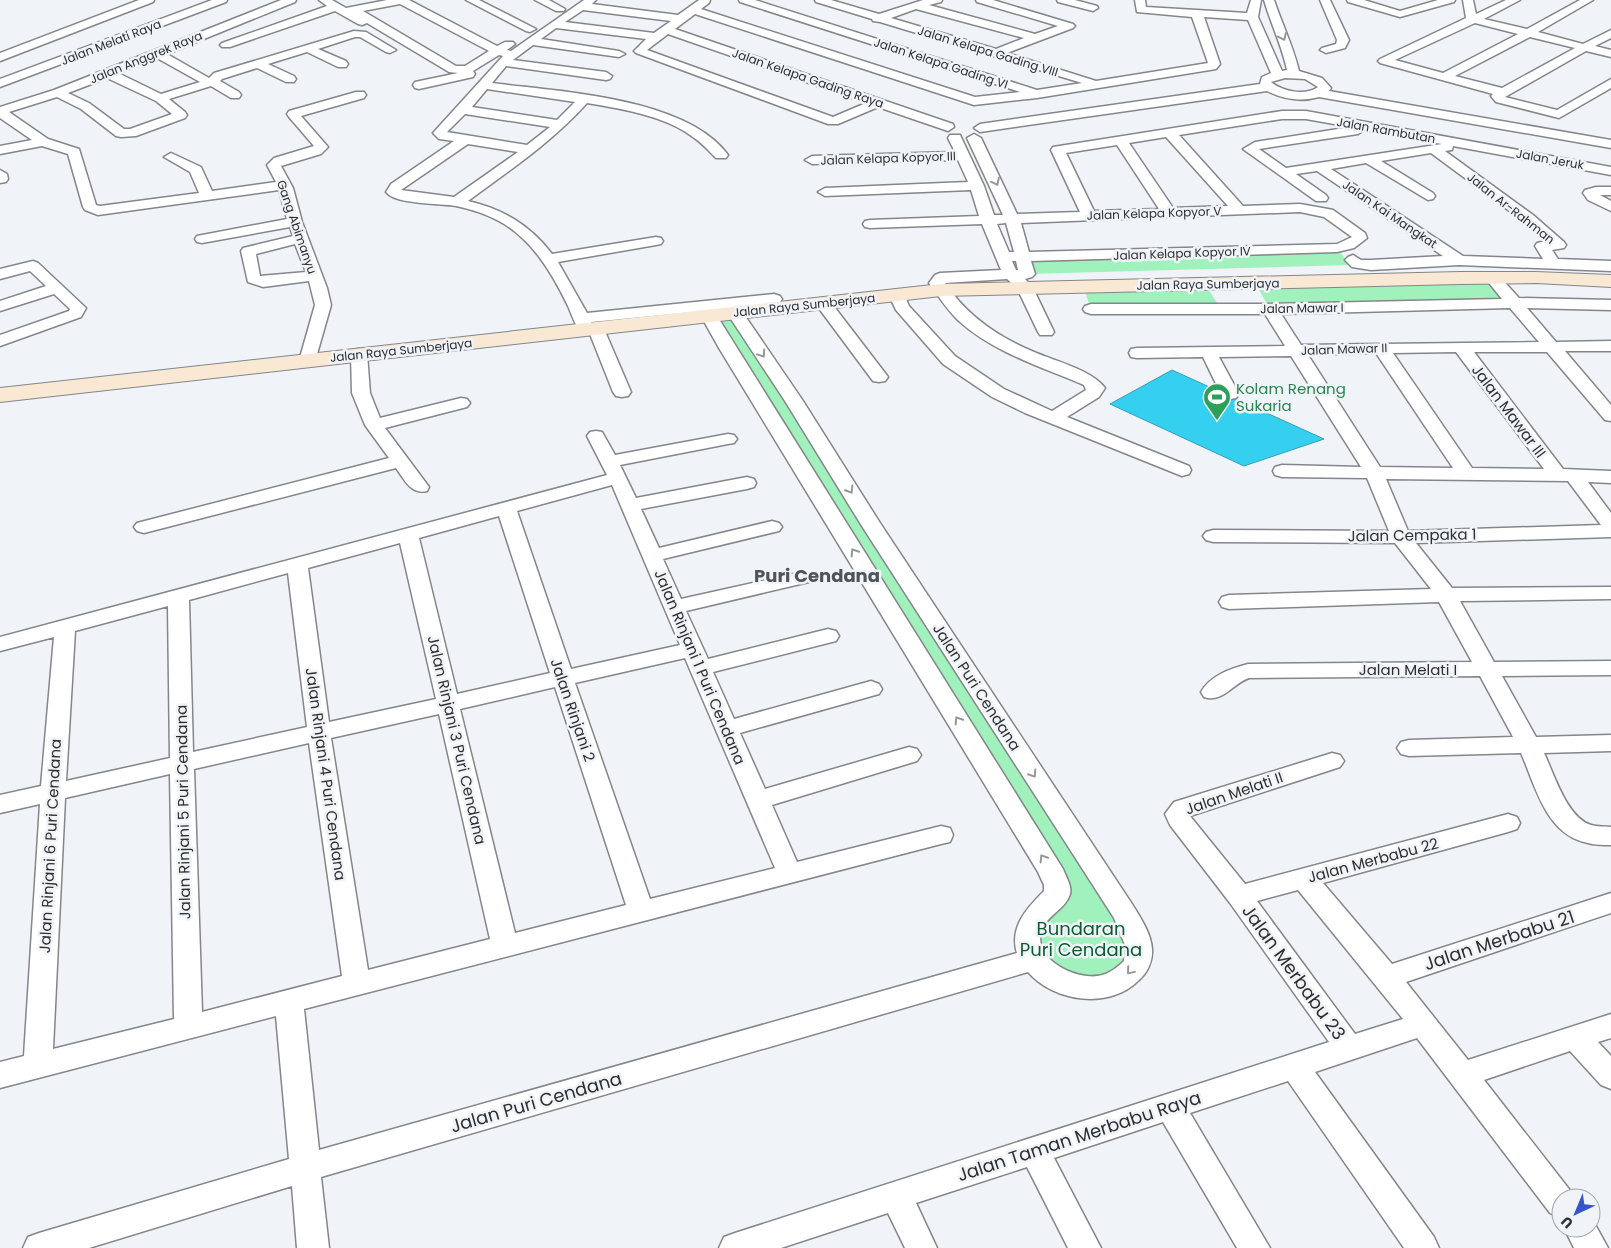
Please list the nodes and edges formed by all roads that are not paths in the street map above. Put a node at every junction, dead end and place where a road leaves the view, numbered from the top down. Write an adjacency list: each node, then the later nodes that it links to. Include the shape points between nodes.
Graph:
1 (146, 0): 32 (street)
2 (222, 0): 60 (street, Jalan Melati Raya)
3 (291, 0): 43 (street, Jalan Anggrek Raya)
4 (402, 0): 22 (street); 62 (street)
5 (470, 0): 42 (street)
6 (540, 0): 28 (street)
7 (744, 0): 39 (street, Jalan Kelapa Gading VI)
8 (820, 0): 34 (street, Jalan Kelapa Gading VIII)
9 (899, 0): 26 (street)
10 (934, 0): 26 (street)
11 (981, 0): 45 (street, via 1069,26)
12 (1066, 0): 29 (street)
13 (1140, 0): 31 (street, via 1141,10)
14 (1256, 0): 33 (street)
15 (1268, 0): 68 (street, one-way to 68, via 1288,48)
16 (1325, 0): 54 (street, via 1343,40 1341,46)
17 (1355, 0): 18 (street, via 1400,14)
18 (1450, 0)
19 (1468, 0): 36 (street)
20 (1515, 0): 36 (street)
21 (1588, 0): 40 (street)
22 (386, 1): 27 (street)
23 (706, 1): 25 (street)
24 (582, 2): 28 (street); 35 (street); 37 (street)
25 (691, 5): 35 (street); 48 (street)
26 (916, 5): 34 (street); 45 (street)
27 (334, 7): 47 (street); 62 (street, via 453,69 467,70); 69 (street, via 440,70)
28 (560, 8): 42 (street)
29 (1093, 8)
30 (91, 13): 32 (street)
31 (1197, 14): 33 (street); 75 (street, via 1212,66)
32 (105, 17): 46 (street)
33 (1252, 17): 70 (street)
34 (880, 18): 39 (street); 57 (street, Jalan Kelapa Gading VIII)
35 (680, 19): 38 (street)
36 (1472, 19): 40 (street); 72 (street, via 1384,61)
37 (554, 24): 42 (street); 44 (street)
38 (668, 30): 44 (street); 63 (street, Jalan Kelapa Gading Raya)
39 (845, 32): 48 (street); 84 (street, Jalan Kelapa Gading VI)
40 (1529, 33): 49 (street); 72 (street)
41 (1611, 33): 49 (street)
42 (530, 35): 58 (street); 62 (street); 62 (street, via 513,54)
43 (199, 36): 47 (street); 56 (street, Jalan Anggrek Raya)
44 (656, 37): 90 (street, via 640,51 833,120)
45 (1035, 38): 57 (street)
46 (47, 39): 51 (street); 52 (street)
47 (226, 44): 55 (street)
48 (808, 45): 63 (street); 84 (street, via 968,100)
49 (1586, 47): 59 (street); 82 (street)
50 (307, 48): 53 (street, via 359,34); 64 (street); 65 (street)
51 (60, 49): 52 (street); 60 (street)
52 (17, 50): 61 (street)
53 (390, 50)
54 (1326, 50)
55 (239, 52)
56 (157, 53): 67 (street, Jalan Anggrek Raya); 74 (street)
57 (997, 53): 75 (street, Jalan Kelapa Gading VIII)
58 (619, 54)
59 (1611, 54)
60 (75, 55): 80 (street, Jalan Melati Raya)
61 (0, 57)
62 (501, 57): 66 (street); 71 (street)
63 (762, 62): 90 (street, Jalan Kelapa Gading Raya)
64 (258, 64): 73 (street); 74 (street)
65 (342, 64)
66 (494, 72): 69 (street); 78 (street)
67 (107, 73): 83 (street, Jalan Anggrek Raya); 88 (street)
68 (1294, 74): 70 (street); 81 (street, via 1316,79 1321,82)
69 (458, 75): 77 (street)
70 (1278, 75): 79 (street, via 1266,80)
71 (606, 76)
72 (1444, 77): 82 (street)
73 (290, 79)
74 (208, 80): 86 (street); 88 (street)
75 (1096, 83): 84 (street)
76 (1611, 83): 82 (street, via 1559,114 1500,99 1497,96)
77 (419, 85)
78 (484, 85): 89 (street); 91 (street)
79 (1268, 87): 85 (street); 98 (street)
80 (2, 90)
81 (1322, 90): 85 (street); 95 (street); 100 (street)
82 (1501, 92)
83 (54, 94): 88 (street, via 85,106 124,133 181,116); 92 (street, via 11,95)
84 (1037, 94)
85 (1285, 94): 93 (street, via 1283,98)
86 (235, 95)
87 (360, 95): 118 (street, Gang Abimanyu, via 293,114 321,147 276,163)
88 (160, 98)
89 (584, 99): 94 (street); 110 (street, via 619,104 685,126 694,130)
90 (879, 102): 96 (street, Jalan Kelapa Gading Raya)
91 (463, 110): 94 (street); 101 (street, via 439,133)
92 (3, 111): 103 (street)
93 (1298, 114): 97 (street, Jalan Rambutan); 99 (street, Jalan Rambutan)
94 (558, 124): 109 (street)
95 (1503, 125): 105 (street); 106 (street)
96 (956, 128): 98 (street, Jalan Kelapa Gading Raya); 111 (street)
97 (1373, 128): 104 (street, Jalan Rambutan); 117 (street, via 1255,146 1250,150)
98 (977, 133): 130 (street, one-way to 130)
99 (1170, 133): 102 (street, Jalan Rambutan); 127 (street)
100 (1611, 138)
101 (466, 139): 109 (street); 125 (street, via 393,190 401,195)
102 (1120, 140): 128 (street); 129 (street, Jalan Rambutan, via 1057,151)
103 (43, 142): 108 (street); 122 (street, via 74,152 93,209)
104 (1465, 144): 106 (street, Jalan Rambutan); 107 (street)
105 (1611, 144)
106 (1488, 148): 116 (street, Jalan Jeruk)
107 (1433, 149): 114 (street); 145 (street, Jalan Ar-Rahman, via 1559,245 1542,246)
108 (0, 150)
109 (530, 150): 125 (street)
110 (721, 155)
111 (963, 156): 113 (street, Jalan Kelapa Kopyor III); 119 (street)
112 (171, 157): 122 (street, via 196,170)
113 (812, 160)
114 (1368, 160): 115 (street); 123 (street)
115 (1321, 168): 117 (street); 144 (street, Jalan Kai Mangkat)
116 (1611, 171)
117 (1284, 172): 124 (street)
118 (284, 185): 122 (street); 132 (street, Gang Abimanyu)
119 (977, 186): 121 (street); 131 (street)
120 (1611, 191): 126 (street, via 1590,193)
121 (825, 192)
122 (207, 196)
123 (1428, 196)
124 (1321, 198)
125 (457, 202): 142 (street, via 508,219 521,228)
126 (1611, 207)
127 (1239, 210): 128 (street, Jalan Kelapa Kopyor V); 136 (street, Jalan Kelapa Kopyor V, via 1300,208 1328,213 1358,232)
128 (1169, 212): 129 (street, Jalan Kelapa Kopyor V)
129 (1089, 215): 130 (street, Jalan Kelapa Kopyor V)
130 (1012, 218): 131 (street, Jalan Kelapa Kopyor V); 141 (street)
131 (983, 220): 133 (street, Jalan Kelapa Kopyor V); 140 (street)
132 (295, 222): 134 (street); 135 (street, Gang Abimanyu)
133 (870, 224)
134 (249, 229): 137 (street); 139 (street)
135 (301, 238): 139 (street); 148 (street, Gang Abimanyu)
136 (1360, 238): 141 (street, Jalan Kelapa Kopyor IV, via 1337,248)
137 (202, 239)
138 (656, 241): 142 (street)
139 (255, 247): 148 (street, via 247,252 254,280 263,282)
140 (1003, 257): 141 (street, Jalan Kelapa Kopyor IV); 149 (street)
141 (1023, 257): 149 (street)
142 (550, 260): 164 (street)
143 (1353, 260): 144 (street, via 1357,264 1371,265)
144 (1459, 260): 145 (street)
145 (1554, 264): 146 (street)
146 (1611, 266)
147 (0, 274): 152 (street, via 33,266)
148 (314, 276): 175 (street, Gang Abimanyu, via 323,305)
149 (1020, 278): 150 (street, Jalan Raya Sumberjaya, via 1205,284); 153 (street, Jalan Raya Sumberjaya); 165 (street)
150 (1493, 278): 151 (street, Jalan Raya Sumberjaya); 156 (street)
151 (1611, 281)
152 (58, 288): 159 (street); 166 (street, via 78,308 77,312)
153 (941, 290): 154 (street, Jalan Raya Sumberjaya); 184 (street, via 957,311 989,336 1090,381 1096,388 1093,394)
154 (896, 295): 157 (street, Jalan Raya Sumberjaya); 184 (street, via 902,307 949,360 998,393)
155 (774, 299): 164 (street)
156 (1513, 302): 158 (street, Jalan Mawar I); 161 (street, Jalan Mawar I); 168 (street)
157 (823, 303): 162 (street, Jalan Raya Sumberjaya); 176 (street)
158 (1611, 305)
159 (0, 306)
160 (1091, 309): 161 (street, Jalan Mawar I)
161 (1270, 309): 171 (street)
162 (735, 313): 163 (street, Jalan Raya Sumberjaya); 180 (street, Jalan Puri Cendana, one-way to 180)
163 (709, 316): 164 (street, Jalan Raya Sumberjaya); 182 (street, Jalan Puri Cendana)
164 (588, 326): 174 (street, Jalan Raya Sumberjaya); 177 (street)
165 (1046, 332)
166 (0, 341)
167 (1611, 346): 168 (street, Jalan Mawar II)
168 (1551, 347): 170 (street, Jalan Mawar II); 183 (street)
169 (1381, 348): 170 (street, Jalan Mawar II); 171 (street, Jalan Mawar II); 192 (street)
170 (1461, 348): 194 (street, Jalan Mawar III)
171 (1296, 350): 173 (street, Jalan Mawar II); 193 (street)
172 (1137, 353): 173 (street, Jalan Mawar II)
173 (1209, 353): 178 (street)
174 (359, 354): 175 (street, Jalan Raya Sumberjaya); 185 (street, via 361,392)
175 (307, 361): 179 (street, Jalan Raya Sumberjaya)
176 (879, 377)
177 (622, 392)
178 (1230, 394)
179 (0, 396)
180 (794, 401): 182 (street); 200 (street, Jalan Puri Cendana, one-way to 200)
181 (461, 403): 185 (street)
182 (764, 407): 204 (street, Jalan Puri Cendana)
183 (1611, 416)
184 (1053, 418): 190 (street)
185 (374, 425): 188 (street)
186 (596, 436): 189 (street, Jalan Rinjani 1 Puri Cendana)
187 (728, 439): 189 (street)
188 (400, 461): 197 (street); 202 (street)
189 (614, 470): 198 (street, Jalan Rinjani 1 Puri Cendana); 199 (street)
190 (1182, 470)
191 (1282, 471): 193 (street)
192 (1465, 472): 193 (street); 194 (street)
193 (1374, 473): 208 (street)
194 (1566, 476): 195 (street); 201 (street, Jalan Mawar III)
195 (1611, 477)
196 (747, 483): 198 (street)
197 (420, 487)
198 (630, 505): 209 (street, Jalan Rinjani 1 Puri Cendana)
199 (506, 508): 206 (street); 223 (street, Jalan Rinjani 2)
200 (870, 523): 204 (street); 247 (street, Jalan Puri Cendana, one-way to 247, via 1123,912 1136,935 1139,953 1129,975 1118,983 1096,988 1072,986 1057,979)
201 (1611, 526)
202 (144, 527)
203 (772, 528): 209 (street)
204 (840, 529): 247 (street, Jalan Puri Cendana, one-way to 204, via 1028,934 1032,922 1057,894 1050,869)
205 (1611, 531): 208 (street, Jalan Cempaka 1)
206 (408, 534): 210 (street); 226 (street, Jalan Rinjani 3 Puri Cendana)
207 (1213, 536): 208 (street, Jalan Cempaka 1)
208 (1401, 537): 213 (street)
209 (652, 556): 216 (street, Jalan Rinjani 1 Puri Cendana)
210 (297, 564): 214 (street); 228 (street, Jalan Rinjani 4 Puri Cendana)
211 (802, 578): 216 (street)
212 (1611, 593): 213 (street)
213 (1446, 595): 215 (street); 222 (street)
214 (178, 596): 217 (street); 234 (street, Jalan Rinjani 5 Puri Cendana)
215 (1229, 602)
216 (675, 608): 220 (street, Jalan Rinjani 1 Puri Cendana)
217 (65, 627): 219 (street); 235 (street, Jalan Rinjani 6 Puri Cendana)
218 (828, 636): 220 (street)
219 (0, 644)
220 (697, 658): 223 (street); 227 (street, Jalan Rinjani 1 Puri Cendana)
221 (1611, 668): 222 (street, Jalan Melati I)
222 (1486, 669): 225 (street, Jalan Melati I, via 1248,671 1232,676); 230 (street)
223 (563, 678): 226 (street); 245 (street, Jalan Rinjani 2)
224 (871, 689): 227 (street)
225 (1212, 692)
226 (448, 704): 228 (street); 246 (street, Jalan Rinjani 3 Puri Cendana)
227 (727, 729): 236 (street, Jalan Rinjani 1 Puri Cendana)
228 (319, 733): 234 (street); 249 (street, Jalan Rinjani 4 Puri Cendana)
229 (1611, 743): 230 (street)
230 (1530, 747): 231 (street); 240 (street, via 1560,814 1573,827 1588,834)
231 (1409, 748)
232 (909, 755): 236 (street)
233 (1332, 761): 243 (street, Jalan Melati II, via 1180,810 1179,819)
234 (182, 763): 235 (street); 253 (street, Jalan Rinjani 5 Puri Cendana)
235 (52, 792): 237 (street); 256 (street, Jalan Rinjani 6 Puri Cendana)
236 (758, 800): 241 (street, Jalan Rinjani 1 Puri Cendana)
237 (0, 804)
238 (1508, 823): 242 (street, Jalan Merbabu 22)
239 (941, 835): 241 (street)
240 (1611, 836)
241 (790, 874): 245 (street)
242 (1304, 878): 243 (street, Jalan Merbabu 22); 248 (street)
243 (1238, 896): 255 (street, Jalan Merbabu 23)
244 (1611, 903): 248 (street, Jalan Merbabu 21)
245 (641, 912): 246 (street)
246 (506, 946): 249 (street)
247 (1035, 959): 263 (street, Jalan Puri Cendana)
248 (1387, 977): 251 (street)
249 (357, 984): 250 (street)
250 (289, 1002): 253 (street); 263 (street)
251 (1423, 1024): 255 (street, Jalan Taman Merbabu Raya); 259 (street)
252 (1611, 1026): 254 (street)
253 (188, 1027): 256 (street)
254 (1576, 1038): 259 (street); 260 (street)
255 (1349, 1048): 257 (street, Jalan Taman Merbabu Raya)
256 (38, 1066): 258 (street)
257 (1294, 1066): 261 (street, Jalan Taman Merbabu Raya); 272 (street)
258 (0, 1075)
259 (1462, 1075): 264 (street)
260 (1611, 1076)
261 (1170, 1106): 262 (street, Jalan Taman Merbabu Raya); 271 (street)
262 (1034, 1150): 265 (street, Jalan Taman Merbabu Raya); 270 (street)
263 (304, 1168): 267 (street, Jalan Puri Cendana); 268 (street)
264 (1551, 1190)
265 (896, 1195): 266 (street, Jalan Taman Merbabu Raya); 269 (street)
266 (744, 1247)
267 (39, 1248)
268 (313, 1248)
269 (921, 1248)
270 (1085, 1248)
271 (1254, 1248)
272 (1423, 1248)

